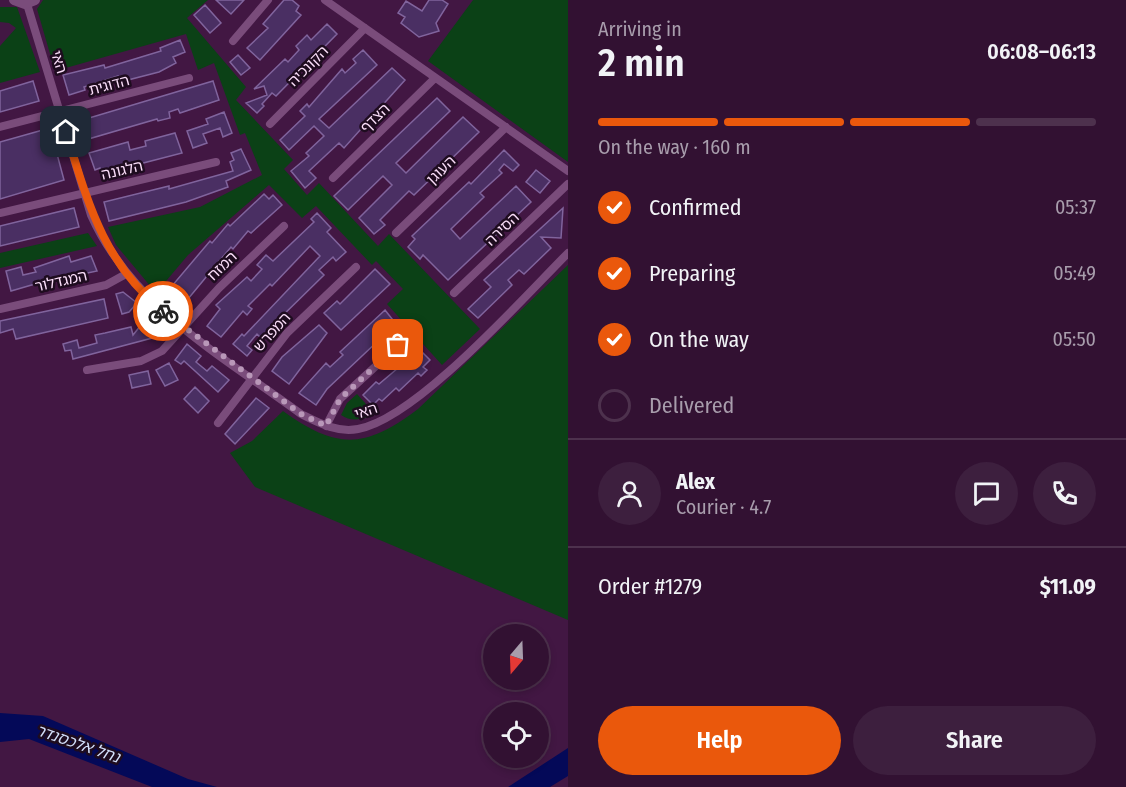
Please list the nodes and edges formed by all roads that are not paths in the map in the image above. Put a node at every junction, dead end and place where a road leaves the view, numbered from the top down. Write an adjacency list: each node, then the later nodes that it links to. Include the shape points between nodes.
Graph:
1 (14, 0): 4 (street)
2 (268, 0): 6 (street)
3 (325, 0): 5 (street)
4 (31, 2): 9 (street, האי)
5 (365, 28): 8 (street); 10 (street, הקונכיה)
6 (233, 41)
7 (189, 78): 9 (street, הדוגית)
8 (435, 78): 12 (street); 15 (street, הצדף)
9 (60, 112): 11 (street, הדוגית); 17 (street, האי)
10 (270, 124)
11 (0, 127)
12 (506, 127): 14 (street); 20 (street, העוגן)
13 (216, 162): 17 (street, הלגונה)
14 (568, 171)
15 (333, 178)
16 (568, 184): 24 (street, הסירה)
17 (85, 193): 18 (street, הלגונה); 23 (street, האי, via 98,229)
18 (0, 213)
19 (284, 226): 26 (street, המזח, via 219,288)
20 (396, 233)
21 (568, 253): 31 (street, האי, via 457,363 406,407 362,428)
22 (356, 267): 29 (street, המפרש, via 287,333)
23 (126, 274): 25 (street, המגדלור, via 106,285); 26 (street, האי)
24 (454, 293)
25 (0, 309)
26 (184, 328): 28 (street, המזח, via 172,343 152,357); 29 (street, האי)
27 (413, 332): 31 (street, via 340,399)
28 (87, 370)
29 (252, 378): 30 (street, המפרש); 31 (street, האי, via 301,414)
30 (218, 423)
31 (326, 426)

